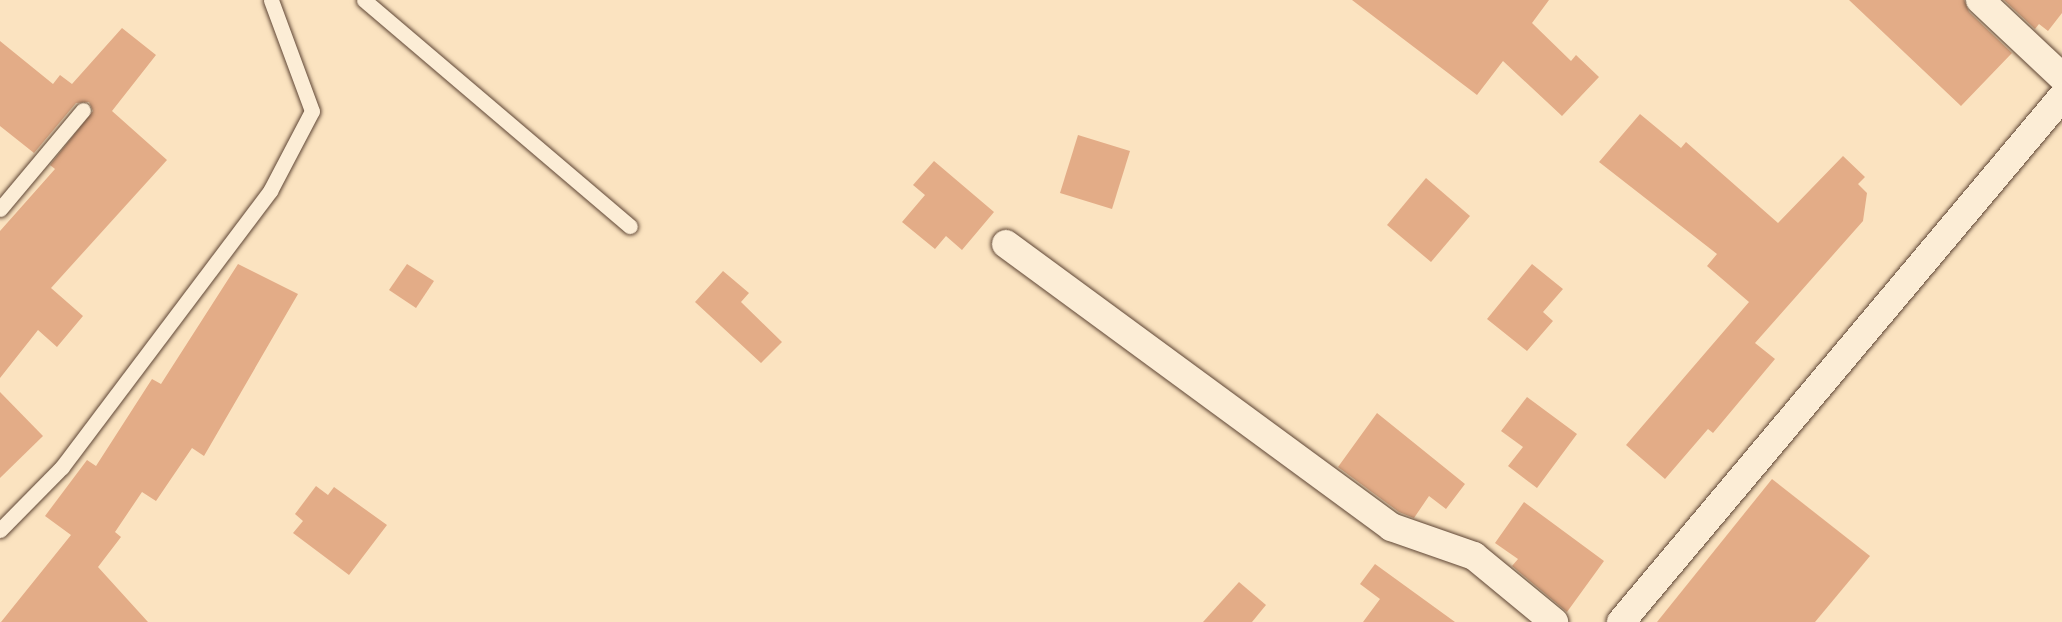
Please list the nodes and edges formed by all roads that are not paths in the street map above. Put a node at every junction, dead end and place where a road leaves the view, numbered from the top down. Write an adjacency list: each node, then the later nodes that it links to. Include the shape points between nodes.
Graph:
1 (271, 0): 10 (lane, via 312,111 270,191 62,467)
2 (364, 0): 8 (lane)
3 (1980, 0): 4 (street)
4 (2062, 77)
5 (2062, 97): 12 (street)
6 (83, 110): 7 (lane)
7 (0, 208)
8 (630, 226)
9 (1006, 244): 11 (street, via 1391,527 1474,556)
10 (0, 530)
11 (1554, 622)
12 (1621, 622)

